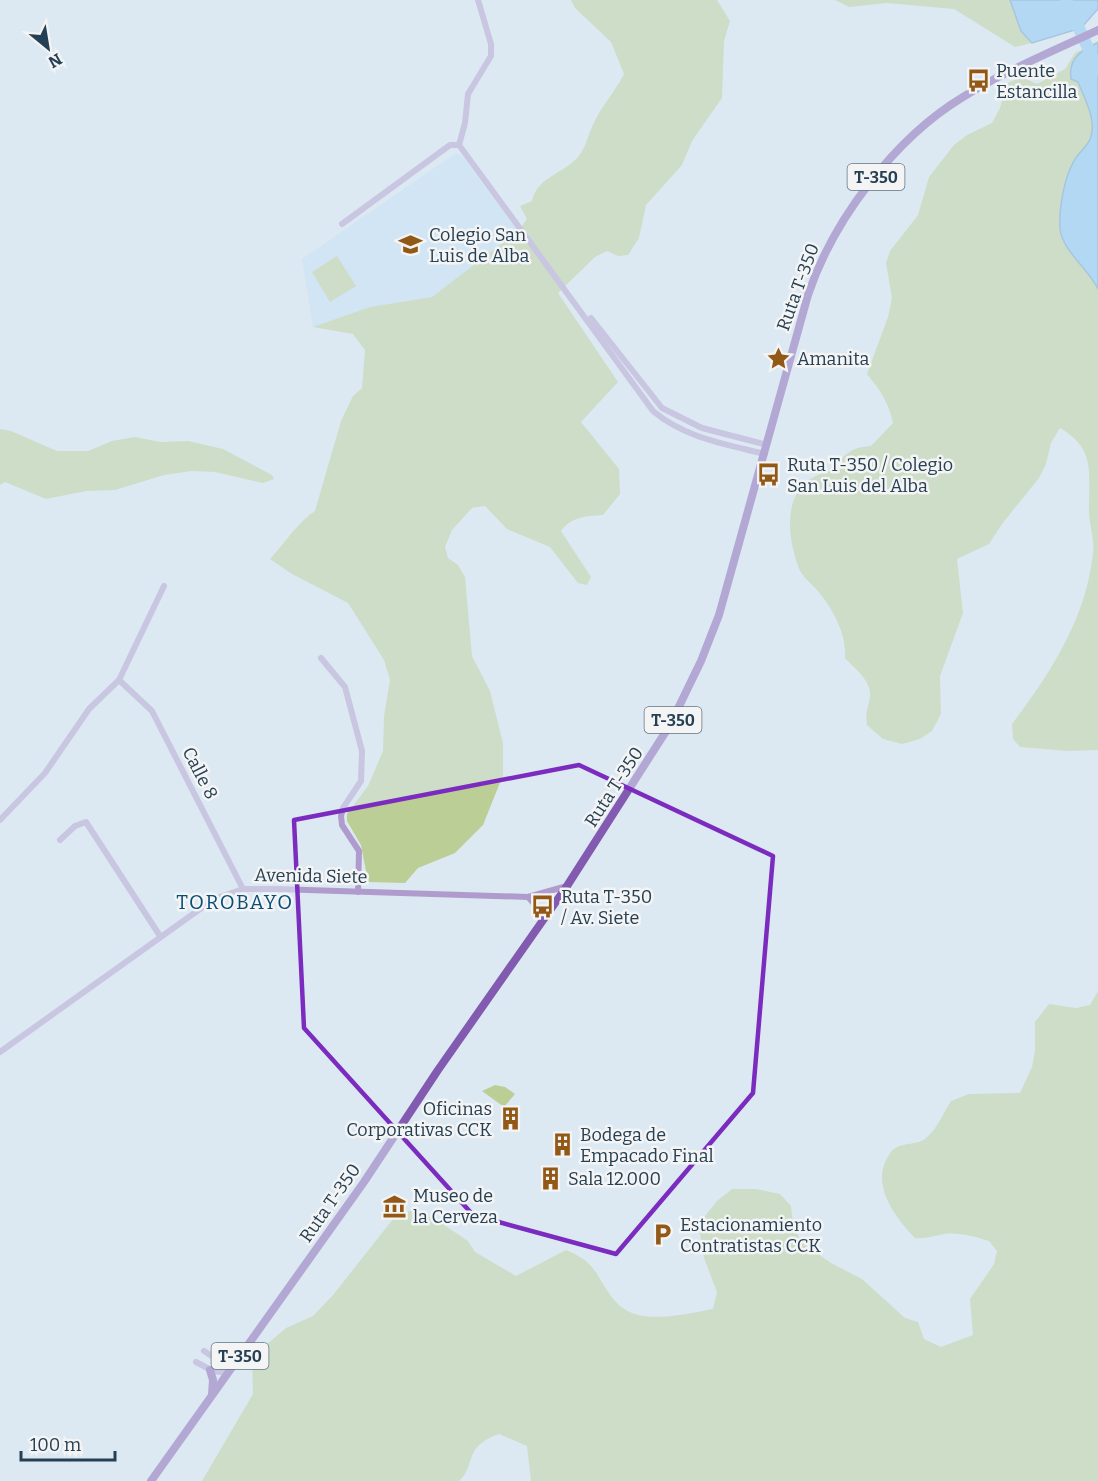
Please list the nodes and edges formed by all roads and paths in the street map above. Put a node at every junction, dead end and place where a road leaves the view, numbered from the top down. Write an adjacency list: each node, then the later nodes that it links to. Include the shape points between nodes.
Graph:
1 (478, 0): 3 (street, via 491,56 468,94)
2 (1096, 31): 6 (main road, Ruta T-350 / T-350, via 963,97 912,138 863,193 816,271)
3 (459, 145): 4 (street, via 450,145); 5 (street)
4 (342, 224)
5 (582, 310): 6 (street, via 599,326 662,408 702,428); 7 (street, via 640,397 660,417 694,436)
6 (767, 445): 7 (main road, Ruta T-350 / T-350)
7 (765, 454): 13 (main road, Ruta T-350 / T-350, via 719,615 692,683 658,746)
8 (164, 586): 10 (street)
9 (321, 658): 15 (street, via 345,687 362,751 361,782 341,816 359,851)
10 (119, 680): 11 (street, via 89,709 45,773); 14 (street, Calle 8, via 152,711)
11 (0, 820)
12 (60, 840): 18 (street, via 86,822)
13 (567, 886): 16 (street, Avenida Siete); 17 (main road, Ruta T-350 / T-350)
14 (243, 890): 15 (street, Avenida Siete); 18 (street, Avenida Siete, via 214,899)
15 (358, 892): 16 (street, Avenida Siete)
16 (528, 897): 17 (street)
17 (546, 918): 21 (main road, Ruta T-350 / T-350)
18 (160, 936): 19 (street, Avenida Siete)
19 (0, 1052)
20 (204, 1351): 22 (street)
21 (243, 1352): 22 (main road, via 231,1359); 25 (main road, Ruta T-350 / T-350)
22 (218, 1360): 25 (street)
23 (196, 1362): 24 (street)
24 (210, 1370): 25 (street); 26 (main road)
25 (228, 1373): 26 (main road, Ruta T-350 / T-350)
26 (210, 1398): 27 (main road, Ruta T-350 / T-350)
27 (151, 1481)

